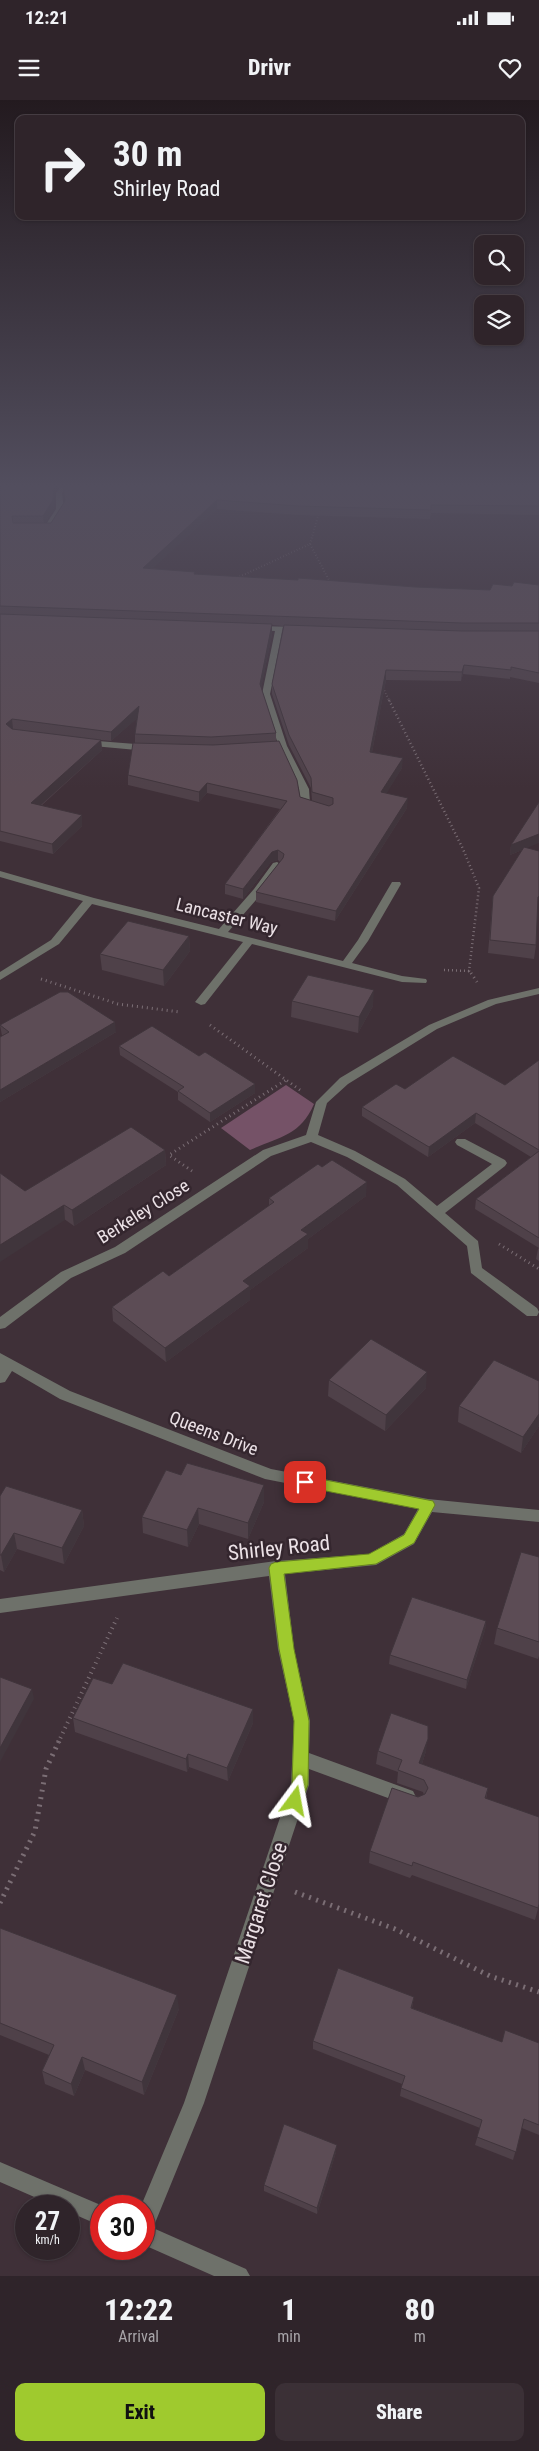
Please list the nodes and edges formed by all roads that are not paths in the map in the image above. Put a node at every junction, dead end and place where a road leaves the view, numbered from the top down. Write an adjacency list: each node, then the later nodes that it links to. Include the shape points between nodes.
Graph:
1 (250, 628): 2 (street)
2 (279, 629): 3 (street); 5 (street, via 266,694)
3 (307, 630)
4 (71, 742): 6 (street)
5 (283, 746): 7 (street); 8 (street, via 304,789 305,805)
6 (154, 749)
7 (253, 751)
8 (328, 811)
9 (277, 865): 13 (street)
10 (0, 874): 12 (street, Lancaster Way)
11 (396, 884): 15 (street)
12 (90, 900): 13 (street, Lancaster Way); 16 (street, via 55,942)
13 (222, 932): 14 (street, Lancaster Way)
14 (250, 940): 15 (street, Lancaster Way); 19 (street)
15 (351, 965): 17 (street, Lancaster Way)
16 (0, 977)
17 (422, 981)
18 (539, 992): 20 (street, via 492,1002 433,1027 344,1081 321,1105)
19 (200, 1002)
20 (311, 1137): 22 (street, via 351,1154 401,1182); 24 (street, Berkeley Close, via 266,1153 120,1250 66,1275)
21 (461, 1142): 22 (street, via 501,1162)
22 (437, 1213): 23 (street, via 473,1244 476,1270)
23 (532, 1312)
24 (0, 1324)
25 (5, 1361): 26 (street); 27 (street, Queens Drive, via 65,1395 270,1475)
26 (0, 1378)
27 (428, 1505): 28 (street); 29 (street, Shirley Road, via 409,1539 372,1560)
28 (539, 1516)
29 (276, 1568): 30 (street, Shirley Road); 31 (street, Margaret Close, via 286,1649 302,1721)
30 (0, 1606)
31 (301, 1758): 32 (street); 34 (street, Margaret Close, via 300,1785 269,1882 194,2103)
32 (416, 1800)
33 (0, 2172): 35 (street)
34 (155, 2198)
35 (90, 2211)
36 (155, 2240): 37 (street)
37 (240, 2276)

